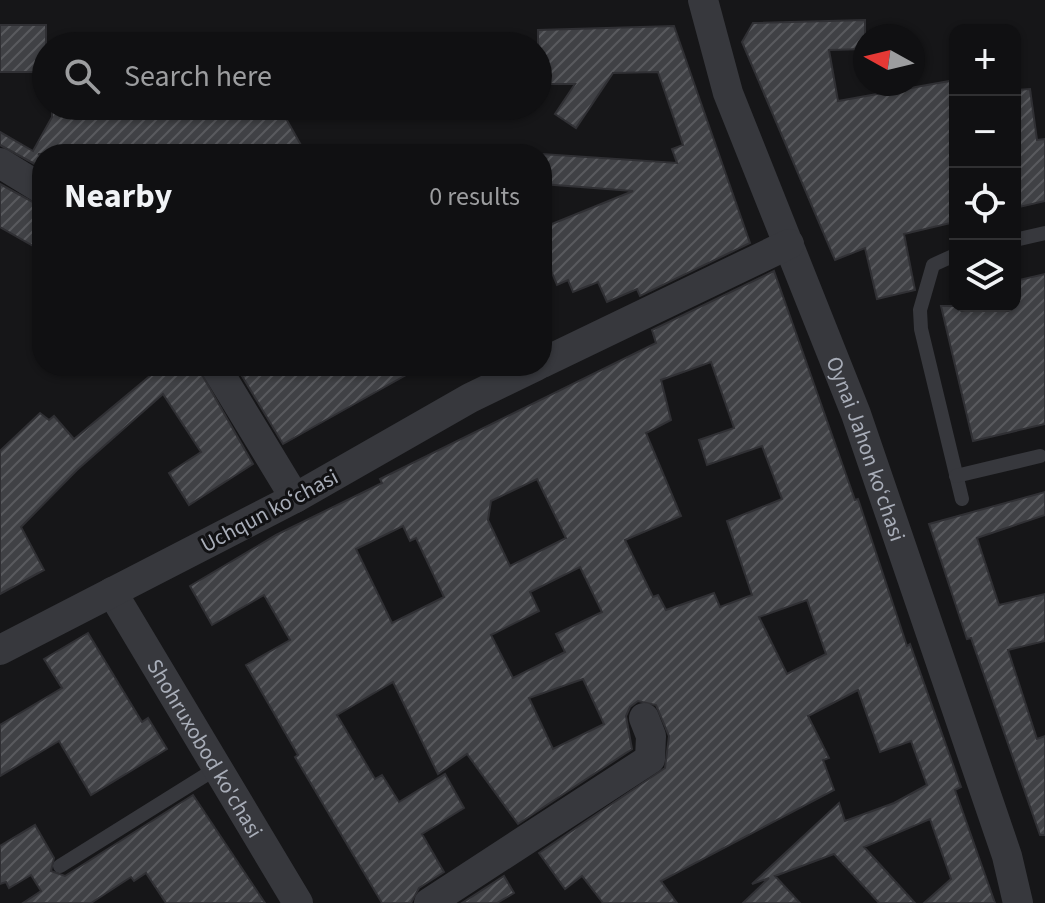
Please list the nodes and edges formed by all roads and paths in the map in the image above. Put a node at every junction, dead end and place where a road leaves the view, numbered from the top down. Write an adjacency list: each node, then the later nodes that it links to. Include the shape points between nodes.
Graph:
1 (703, 0): 6 (street, Oynai Jahon ko‘chasi, via 728,93)
2 (0, 163): 3 (street)
3 (32, 183)
4 (1045, 233): 5 (lane)
5 (1021, 239)
6 (789, 244): 8 (street); 22 (street, Oynai Jahon ko‘chasi, via 862,429 1007,856)
7 (949, 258): 12 (lane, via 933,265 920,310)
8 (552, 358)
9 (221, 376): 13 (street)
10 (515, 376): 13 (street, Uchqun koʻchasi)
11 (1040, 456): 12 (lane)
12 (956, 476): 14 (lane)
13 (295, 498): 15 (street, Uchqun koʻchasi)
14 (962, 499)
15 (112, 592): 16 (street, Uchqun koʻchasi); 18 (street, Shohruxobod ko'chasi)
16 (0, 650)
17 (644, 718): 21 (street, via 651,736 650,759)
18 (217, 768): 19 (lane); 20 (street, Shohruxobod ko'chasi)
19 (60, 866)
20 (298, 903)
21 (429, 903)
22 (1018, 903)

